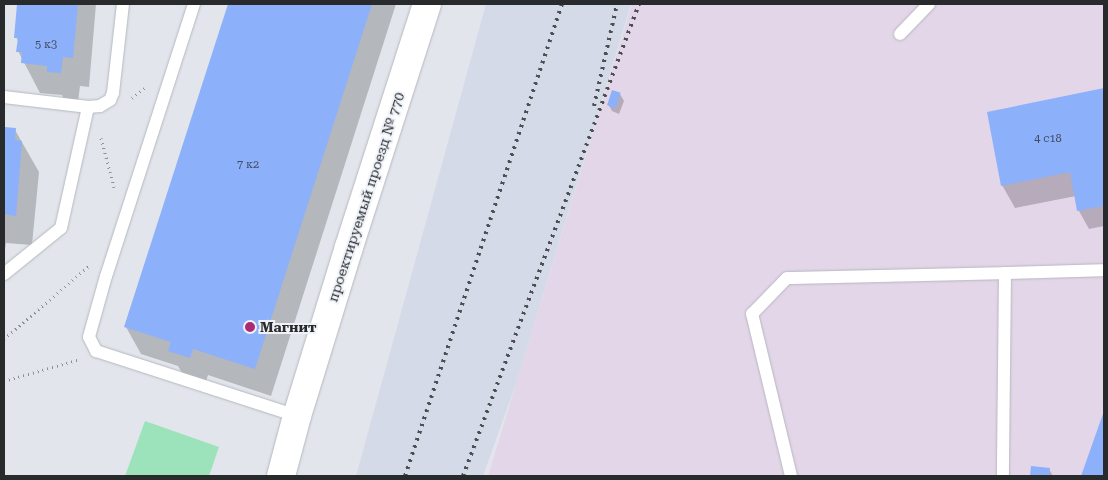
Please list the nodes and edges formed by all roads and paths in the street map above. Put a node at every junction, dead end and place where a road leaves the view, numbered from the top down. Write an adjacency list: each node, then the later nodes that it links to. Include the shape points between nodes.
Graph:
1 (123, 4): 9 (lane, via 113,93 110,100 100,106)
2 (194, 4): 6 (lane)
3 (427, 4): 18 (street, проектируемый проезд № 770)
4 (929, 4): 5 (lane)
5 (900, 34)
6 (174, 65): 8 (path); 10 (lane)
7 (4, 97): 9 (lane)
8 (127, 102)
9 (88, 107): 10 (path, via 97,125); 14 (lane, via 60,228)
10 (124, 221): 11 (lane)
11 (115, 248): 15 (path, via 103,254); 16 (lane, via 89,337)
12 (1104, 270): 13 (lane)
13 (1005, 273): 20 (lane, via 787,278 752,314); 21 (lane)
14 (4, 274)
15 (4, 339)
16 (96, 351): 17 (path, via 74,361); 18 (lane)
17 (4, 381)
18 (297, 416): 19 (street, проектируемый проезд № 770)
19 (281, 476)
20 (791, 476)
21 (1003, 476)

